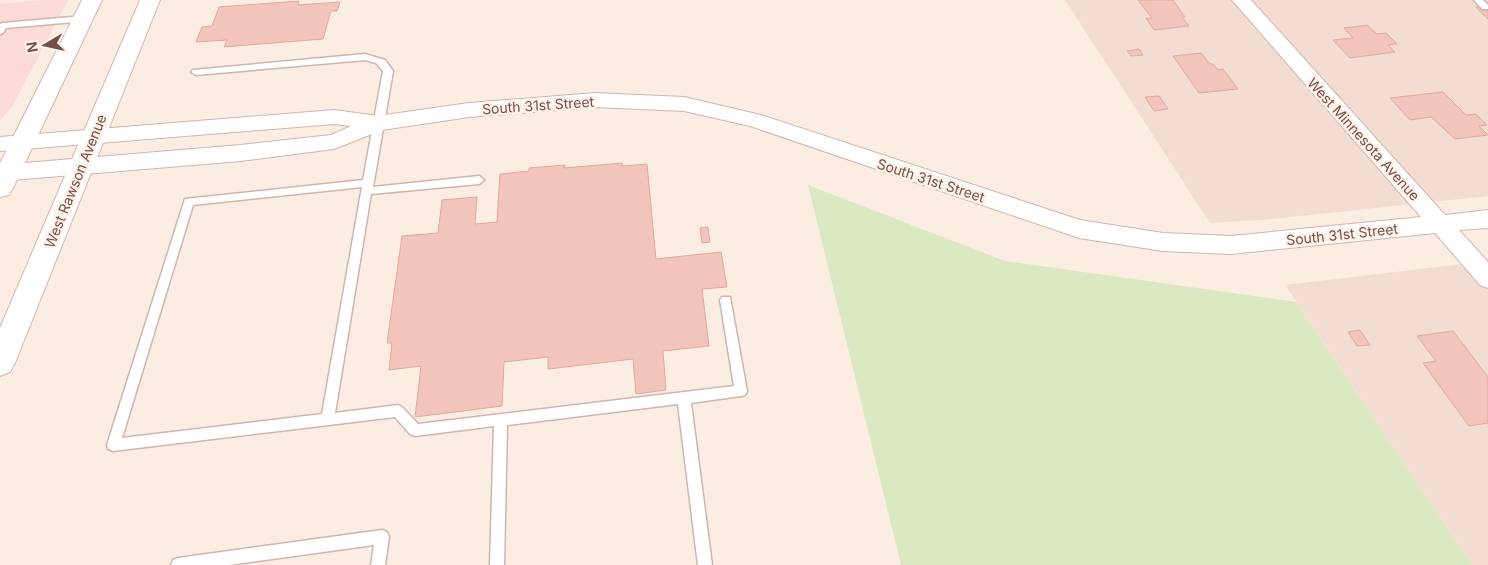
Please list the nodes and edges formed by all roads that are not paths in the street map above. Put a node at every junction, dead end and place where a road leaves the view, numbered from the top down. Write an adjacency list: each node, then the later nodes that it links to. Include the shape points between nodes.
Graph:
1 (150, 0): 9 (main road, West Rawson Avenue)
2 (1241, 0): 17 (street, West Minnesota Avenue)
3 (1478, 0): 4 (lane)
4 (1485, 7)
5 (87, 10): 6 (lane, via 3,26); 10 (main road)
6 (0, 31)
7 (196, 72): 8 (lane, via 365,57 378,60 385,63 388,71)
8 (378, 123): 9 (street, South 31st Street, via 334,117); 12 (street, South 31st Street, via 334,142); 15 (lane); 17 (street, South 31st Street, via 469,110 595,100 684,104 754,120 1079,229 1126,237 1230,245)
9 (94, 135): 10 (street, South 31st Street); 12 (main road, West Rawson Avenue)
10 (23, 142): 11 (street, South 31st Street); 13 (main road)
11 (0, 144)
12 (81, 167): 13 (street, South 31st Street); 20 (main road, West Rawson Avenue)
13 (2, 178)
14 (479, 180): 15 (lane)
15 (368, 187): 22 (lane); 22 (lane, via 189,202 113,445)
16 (1488, 219): 17 (street, South 31st Street)
17 (1440, 225): 18 (street, West Minnesota Avenue)
18 (1488, 278)
19 (726, 300): 21 (lane, via 741,391)
20 (0, 363)
21 (684, 399): 23 (lane); 27 (lane)
22 (327, 420): 23 (lane, via 398,411 415,430)
23 (501, 420): 26 (lane)
24 (178, 565): 25 (lane, via 382,537)
25 (378, 565)
26 (497, 565)
27 (704, 565)

